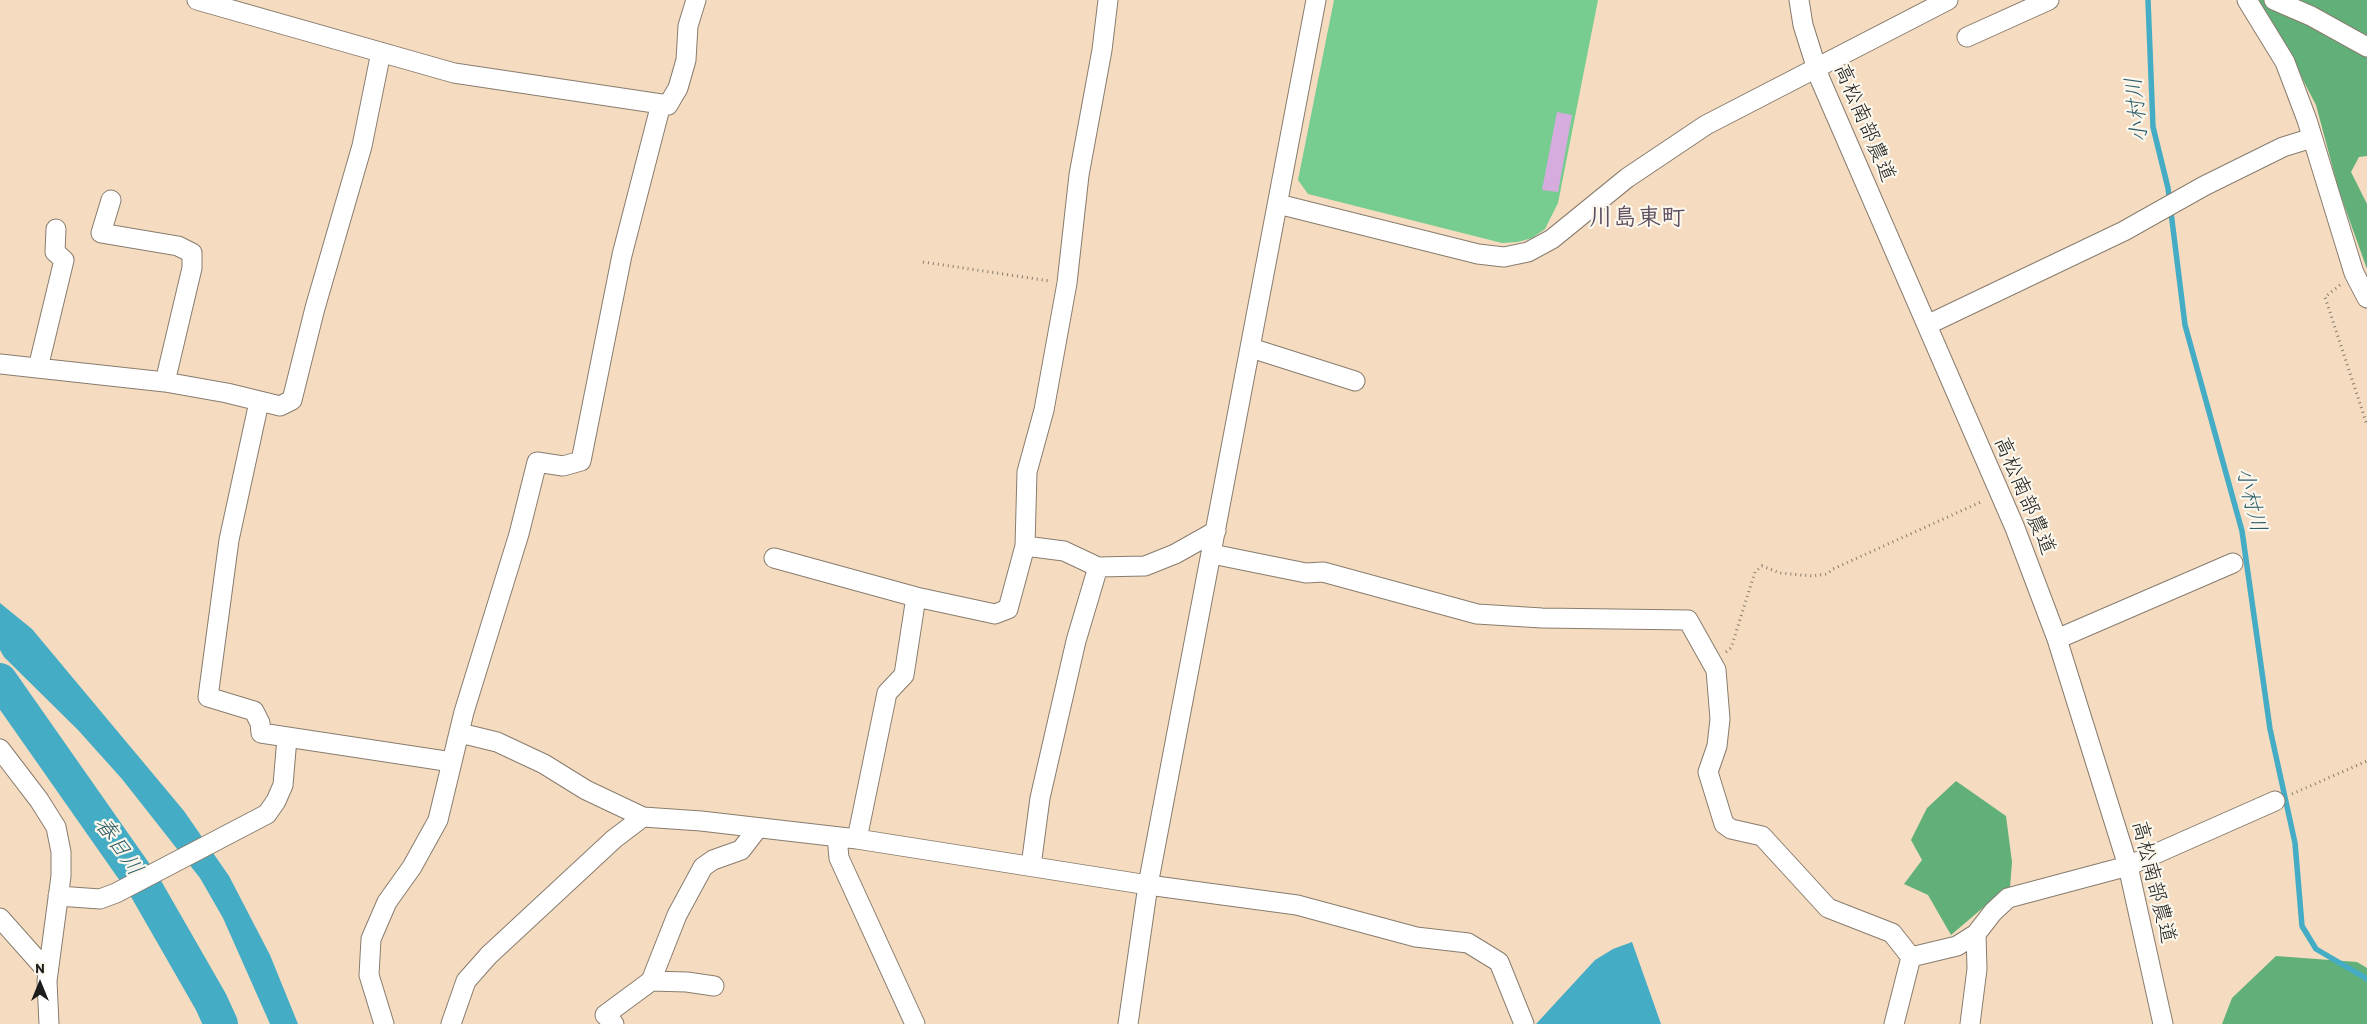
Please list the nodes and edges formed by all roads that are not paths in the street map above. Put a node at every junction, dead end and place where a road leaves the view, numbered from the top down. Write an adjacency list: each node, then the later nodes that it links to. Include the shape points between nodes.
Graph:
1 (197, 0): 12 (street)
2 (696, 0): 14 (street, via 688,26 686,60 678,88 668,105)
3 (1108, 0): 28 (street, via 1079,175 1068,283 1044,410 1027,472)
4 (1316, 0): 17 (street)
5 (1799, 0): 13 (street, 高松南部農道)
6 (1948, 0): 13 (street)
7 (2049, 0): 10 (street)
8 (2247, 0): 15 (street, via 2285,62)
9 (2274, 0): 11 (street)
10 (1968, 37)
11 (2367, 47)
12 (381, 52): 14 (street, via 454,72); 26 (street, via 362,146 292,400 280,406)
13 (1817, 70): 17 (street, via 1706,125 1627,178 1552,239 1528,252 1504,256 1478,254); 20 (street, 高松南部農道)
14 (661, 104): 35 (street, via 622,255 580,461 563,466 536,462 519,534)
15 (2312, 138): 19 (street, via 2354,273); 20 (street, via 2283,147 2124,232)
16 (111, 200): 25 (street, via 101,233 178,246 192,253 192,268)
17 (1278, 204): 21 (street)
18 (56, 229): 23 (street, via 54,252 64,260)
19 (2367, 298)
20 (1927, 325): 34 (street, 高松南部農道, via 2000,494)
21 (1251, 348): 24 (street); 27 (street)
22 (0, 364): 23 (street)
23 (38, 368): 25 (street)
24 (1355, 381)
25 (165, 382): 26 (street)
26 (259, 402): 36 (street, via 229,540 208,696 254,711 261,733)
27 (1216, 531): 29 (street); 32 (street, via 1175,554 1145,566)
28 (1025, 546): 32 (street, via 1064,551); 33 (street, via 1008,609 995,614)
29 (1212, 554): 46 (street); 50 (street, via 1306,573 1323,572 1477,614 1688,620 1716,670 1720,719 1717,746 1708,772 1724,824 1731,830 1762,836 1828,908 1892,933)
30 (774, 558): 33 (street)
31 (2234, 563): 34 (street)
32 (1098, 567): 44 (street, via 1076,641 1040,798)
33 (916, 597): 43 (street, via 904,675 887,693)
34 (2057, 639): 45 (street, 高松南部農道)
35 (460, 733): 38 (street); 40 (street, via 497,742)
36 (287, 738): 38 (street); 47 (street, via 283,785 267,814 100,899)
37 (0, 749): 47 (street, via 56,827 61,852)
38 (452, 762): 55 (street, via 438,820 412,867 387,902 371,939 369,975)
39 (2282, 798): 45 (street)
40 (643, 817): 41 (street); 56 (street, via 614,839 489,955 466,981)
41 (758, 828): 42 (street); 52 (street, via 741,850 703,867 677,915)
42 (837, 837): 43 (street); 58 (street, via 839,858)
43 (856, 839): 44 (street)
44 (1031, 866): 46 (street)
45 (2128, 866): 49 (street, via 2008,898); 63 (street, 高松南部農道)
46 (1148, 885): 59 (street); 60 (street, via 1297,905 1416,937 1468,943 1500,962)
47 (58, 896): 51 (street)
48 (0, 918): 51 (street)
49 (1976, 934): 50 (street, via 1958,946); 62 (street, via 1977,969)
50 (1911, 957): 61 (street)
51 (48, 972): 54 (street)
52 (651, 981): 53 (street); 57 (street, via 605,1015)
53 (714, 986)
54 (49, 1024)
55 (384, 1024)
56 (451, 1024)
57 (614, 1024)
58 (915, 1024)
59 (1128, 1024)
60 (1524, 1024)
61 (1894, 1024)
62 (1970, 1024)
63 (2164, 1024)

